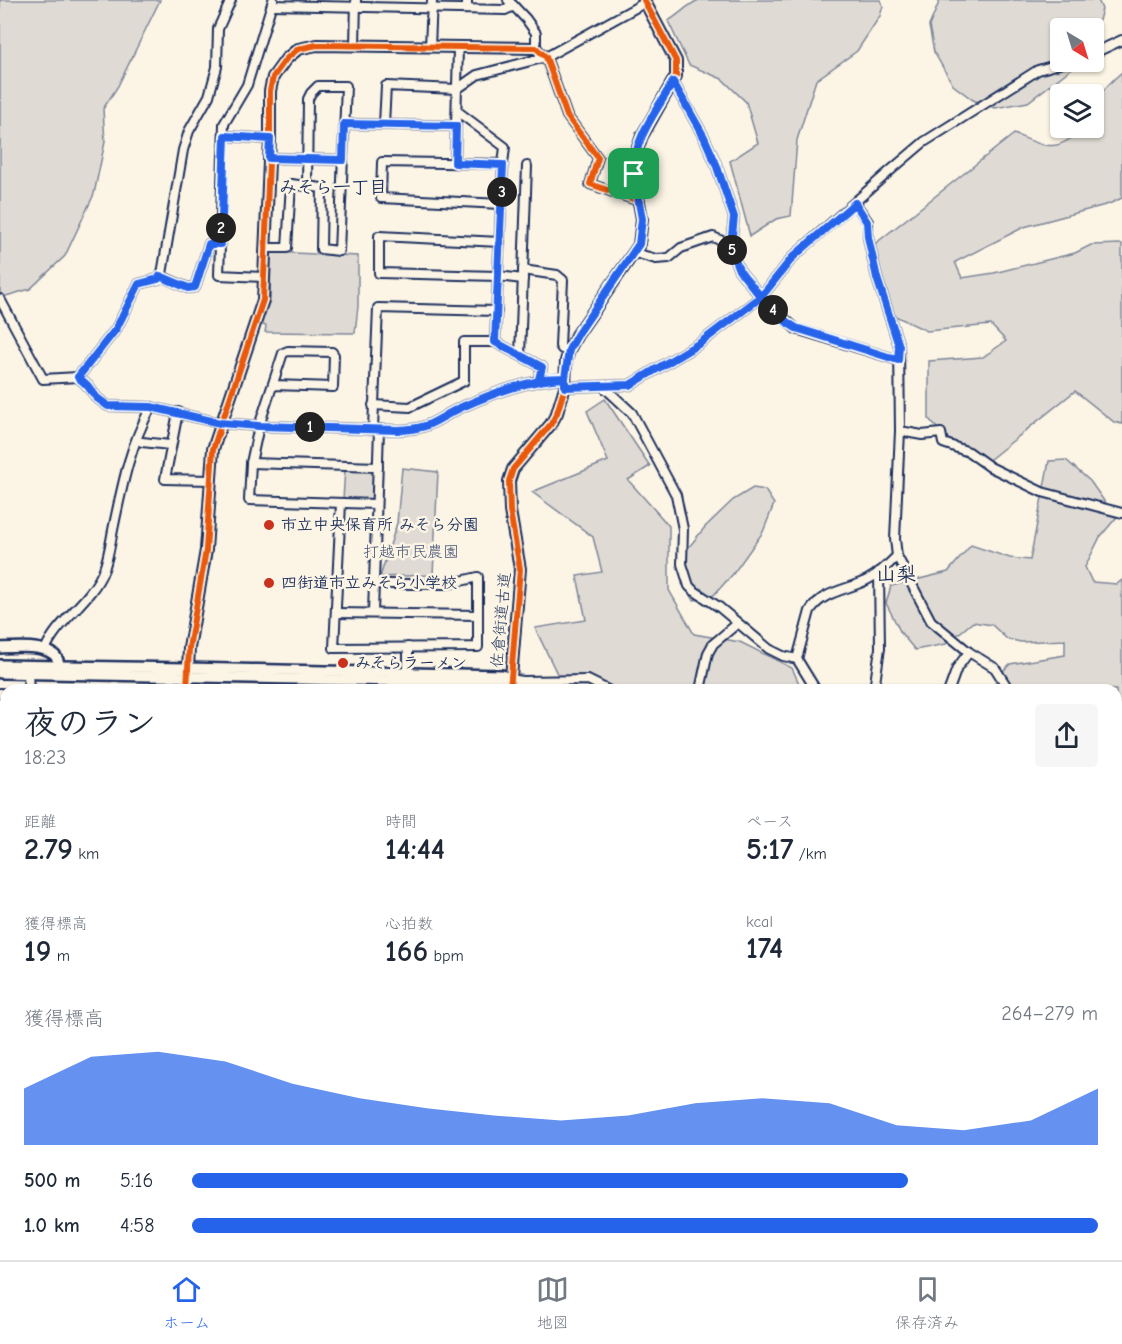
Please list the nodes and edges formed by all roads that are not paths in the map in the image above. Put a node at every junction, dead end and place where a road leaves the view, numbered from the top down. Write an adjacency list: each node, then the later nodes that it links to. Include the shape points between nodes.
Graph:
1 (231, 0): 43 (street, via 218,29 217,67 209,96 183,150)
2 (467, 0): 10 (street)
3 (645, 1): 17 (street); 19 (street, via 676,61)
4 (272, 2): 5 (street); 25 (street, via 248,85 224,124)
5 (314, 3): 6 (street)
6 (356, 3): 8 (street); 12 (street)
7 (511, 3): 10 (street, via 505,10); 15 (street, via 536,33)
8 (394, 4): 9 (street)
9 (432, 4): 10 (street); 13 (street)
10 (467, 9)
11 (1122, 40): 16 (street)
12 (355, 46): 13 (street); 26 (street, via 317,45 298,50 285,59 273,77 270,91)
13 (430, 47): 14 (street)
14 (458, 48): 15 (street); 20 (street)
15 (536, 48): 17 (street)
16 (1104, 48)
17 (546, 57): 20 (street, via 477,75); 34 (street, via 567,116 598,158 590,184)
18 (1050, 67): 35 (street, via 1038,70 924,142)
19 (673, 82): 34 (street, 佐倉街道古道, via 635,156); 39 (street, via 716,164 734,217)
20 (457, 89): 21 (street); 23 (street, via 386,86)
21 (457, 111): 24 (street); 31 (street, via 505,147)
22 (344, 124): 23 (street); 28 (street, via 346,86 318,86 308,99); 29 (street)
23 (384, 124): 24 (street)
24 (456, 126): 30 (street)
25 (225, 136): 26 (street); 38 (street)
26 (270, 139): 27 (street)
27 (269, 158): 28 (street); 40 (street)
28 (307, 159): 29 (street); 33 (street)
29 (343, 160): 33 (street, via 339,251 321,249 322,188)
30 (455, 163): 31 (street); 36 (street, via 382,162 381,198)
31 (503, 165): 36 (street)
32 (527, 166): 42 (street)
33 (307, 186): 40 (street, via 291,184 287,248)
34 (639, 201): 41 (street, 佐倉街道古道, via 642,228)
35 (855, 203): 46 (street, via 793,257); 52 (street, via 867,222 877,278 899,346)
36 (501, 204): 37 (street)
37 (500, 242): 44 (street); 44 (street, via 379,236 379,273)
38 (221, 244): 43 (street, via 209,244 195,287 188,288); 45 (street, via 219,275)
39 (731, 245): 41 (street, via 713,237 681,248 669,258); 46 (street, via 739,270)
40 (266, 248): 45 (street)
41 (635, 253): 50 (street, 佐倉街道古道)
42 (523, 275): 44 (street); 50 (street, via 557,274 563,280 560,346); 51 (street)
43 (160, 276): 53 (street, via 139,284 116,329)
44 (498, 276): 48 (street)
45 (264, 277): 61 (street, via 263,300)
46 (761, 297): 52 (street, via 796,328); 57 (street, via 657,370 630,385)
47 (0, 299): 53 (street, via 43,379)
48 (497, 311): 49 (street); 58 (street, via 378,308)
49 (495, 342): 51 (street); 58 (street, via 464,342 464,381 410,406)
50 (569, 350): 55 (street, 佐倉街道古道)
51 (520, 355): 54 (street, via 542,367)
52 (898, 360): 65 (street)
53 (78, 377): 59 (street, via 108,406)
54 (539, 379): 55 (street); 64 (street, via 496,392 430,425)
55 (565, 382): 57 (street); 93 (street, 佐倉街道古道, via 561,404 551,424 519,461 509,482 520,569)
56 (274, 385): 56 (street, via 333,387 332,352 285,352); 62 (street)
57 (603, 386): 81 (street, via 632,413 676,495 683,529 682,564 689,586)
58 (374, 405): 63 (street)
59 (151, 407): 60 (street); 84 (street, via 128,463 104,569 95,587 50,638)
60 (178, 412): 61 (street); 68 (street)
61 (220, 423): 62 (street); 71 (street)
62 (259, 426): 63 (street); 69 (street)
63 (376, 429): 64 (street); 70 (street)
64 (402, 430): 66 (street)
65 (900, 431): 74 (street, via 922,435 941,432 943,443 969,452 990,467 1042,492); 75 (street)
66 (402, 439)
67 (142, 442): 68 (street)
68 (170, 445): 71 (street, via 165,479)
69 (251, 463): 70 (street); 72 (street, via 249,500)
70 (378, 467): 73 (street)
71 (211, 480): 91 (street, via 206,550)
72 (341, 502): 73 (street); 78 (street)
73 (376, 504): 77 (street)
74 (1122, 513)
75 (897, 556): 76 (street); 85 (street, via 931,621)
76 (879, 572): 86 (street, via 814,605); 100 (street, via 880,648)
77 (374, 584): 79 (street); 80 (street, via 448,584 478,577)
78 (336, 613): 79 (street); 82 (street, via 334,648)
79 (373, 613): 80 (street)
80 (478, 615): 82 (street, via 477,647)
81 (738, 623): 86 (street, via 769,649); 98 (street, via 713,644)
82 (408, 647): 92 (street)
83 (0, 648): 84 (street)
84 (45, 650): 88 (street, via 56,654)
85 (969, 652): 101 (street); 102 (street, via 995,668)
86 (797, 659): 99 (street)
87 (0, 666): 89 (street)
88 (59, 666): 89 (street); 91 (street)
89 (23, 671): 90 (street); 91 (street); 94 (street)
90 (0, 673)
91 (188, 673): 92 (street); 93 (street, via 500,682); 95 (street)
92 (408, 673): 93 (street, via 502,675)
93 (510, 679): 96 (street, 佐倉街道古道); 97 (street, via 588,680)
94 (27, 684)
95 (187, 684)
96 (510, 684)
97 (596, 684)
98 (701, 684)
99 (812, 684)
100 (875, 684)
101 (951, 684)
102 (1006, 684)

